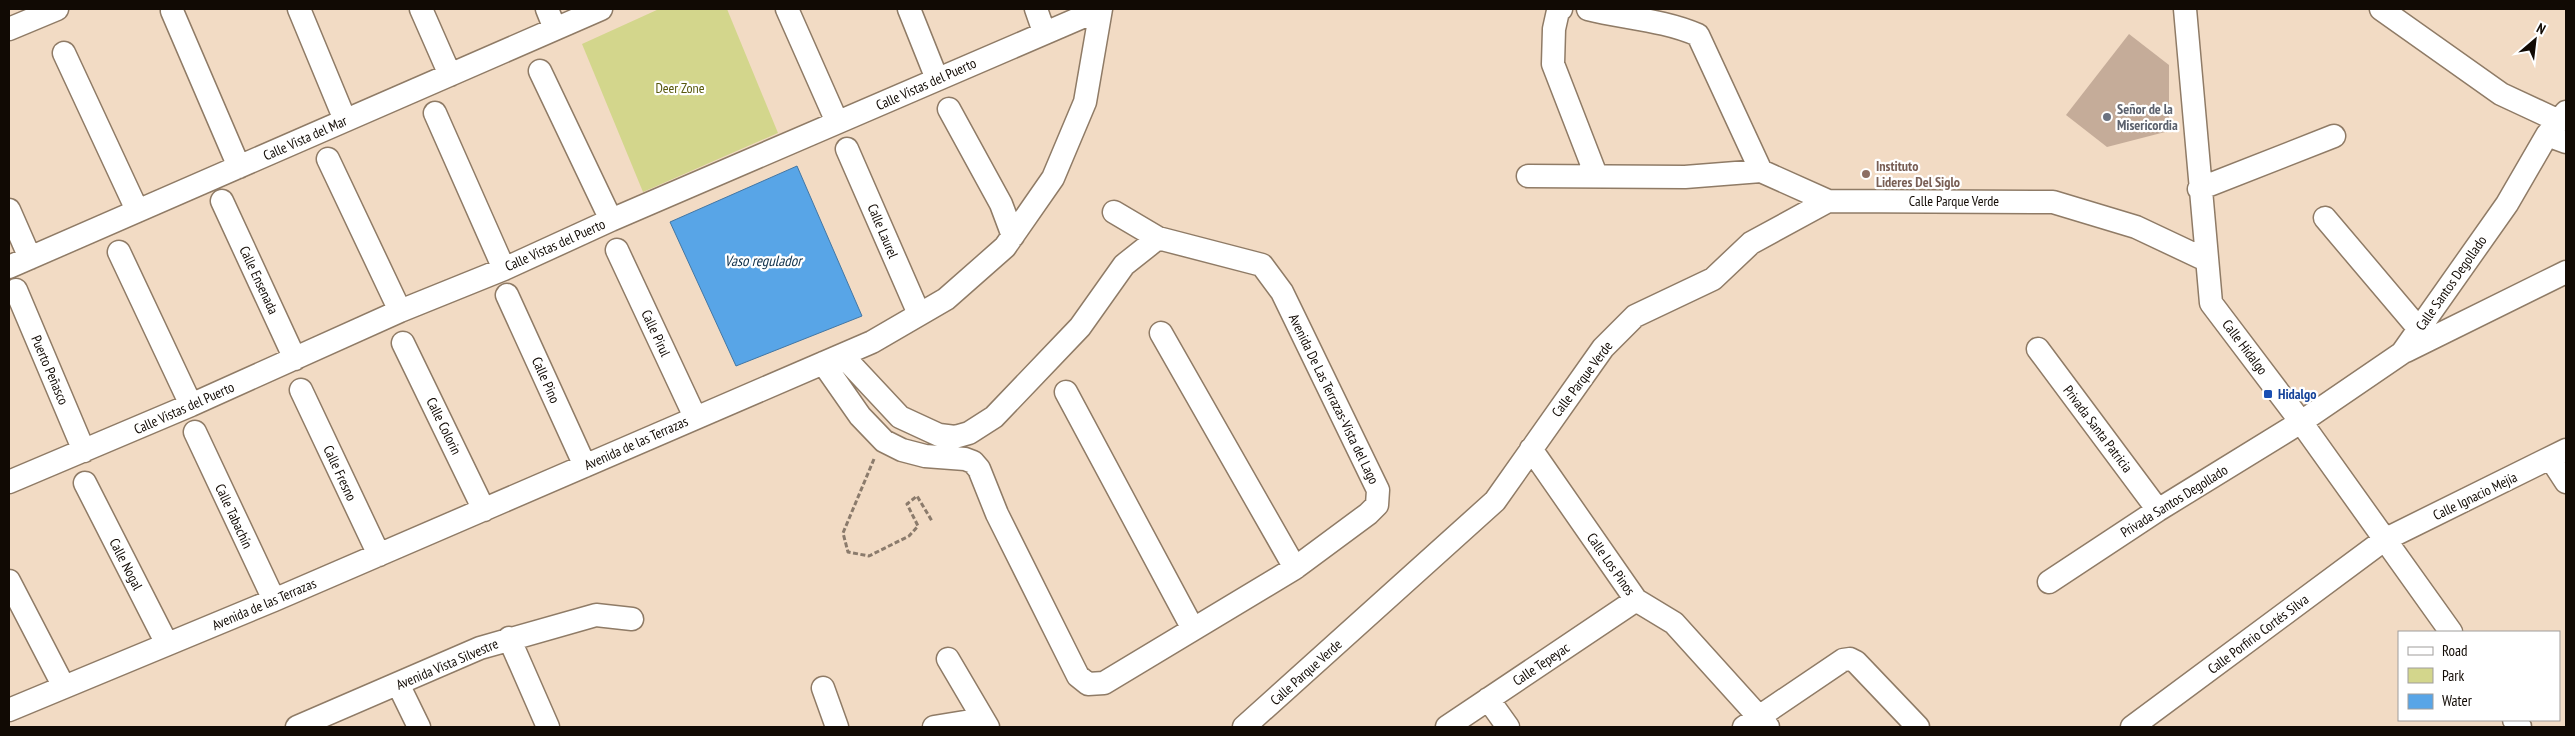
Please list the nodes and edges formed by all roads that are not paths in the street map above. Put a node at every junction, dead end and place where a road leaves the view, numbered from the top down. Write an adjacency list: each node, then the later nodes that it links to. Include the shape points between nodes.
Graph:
1 (57, 9): 15 (street)
2 (299, 9): 23 (street)
3 (421, 9): 19 (street)
4 (601, 9): 14 (street, Calle Vista del Mar)
5 (787, 9): 24 (street)
6 (909, 9): 20 (street)
7 (1036, 9): 16 (street)
8 (1101, 9): 16 (street, Calle Vistas del Puerto); 41 (street, Avenida de las Terrazas, via 1085,102 1053,178)
9 (1561, 9): 31 (street, via 1554,28 1553,64)
10 (1588, 9): 30 (street, via 1681,27 1698,35)
11 (2185, 9): 33 (street, Calle Hidalgo)
12 (2381, 9): 25 (street, via 2500,94)
13 (172, 11): 29 (street)
14 (551, 19): 19 (street, Calle Vista del Mar)
15 (17, 20)
16 (1044, 32): 20 (street, Calle Vistas del Puerto)
17 (64, 53): 37 (street)
18 (540, 71): 40 (street)
19 (450, 74): 23 (street, Calle Vista del Mar)
20 (937, 79): 24 (street, Calle Vistas del Puerto)
21 (949, 108): 41 (street, via 1001,204)
22 (435, 113): 48 (street)
23 (345, 120): 29 (street, Calle Vista del Mar)
24 (837, 122): 40 (street, Calle Vistas del Puerto)
25 (2560, 127): 54 (street, Calle Santos Degollado)
26 (2334, 136): 33 (street)
27 (847, 149): 53 (street, Calle Laurel)
28 (328, 159): 52 (street)
29 (239, 167): 37 (street, Calle Vista del Mar)
30 (1760, 171): 31 (street, via 1685,177); 35 (street)
31 (1596, 175): 32 (street)
32 (1528, 176)
33 (2199, 189): 46 (street, Calle Hidalgo)
34 (222, 201): 59 (street, Calle Ensenada)
35 (1828, 201): 46 (street, Calle Parque Verde, via 2053,202 2136,227); 67 (street, Calle Parque Verde, via 1751,243 1714,279 1635,316 1603,348)
36 (9, 210): 45 (street)
37 (137, 210): 45 (street, Calle Vista del Mar)
38 (1114, 212): 42 (street, Avenida De Las Terrazas-Vista del Lago)
39 (2325, 218): 54 (street)
40 (611, 220): 48 (street, Calle Vistas del Puerto)
41 (1013, 236): 53 (street, Avenida de las Terrazas, via 1005,248 946,299)
42 (1158, 238): 60 (street, via 1124,265 1080,327 994,417 969,433 955,437 939,435 900,416); 78 (street, Avenida De Las Terrazas-Vista del Lago, via 1262,265 1282,292 1378,490 1377,505 1368,514)
43 (617, 250): 64 (street, Calle Pirul)
44 (119, 252): 63 (street)
45 (30, 258): 47 (street, Calle Vista del Mar)
46 (2206, 260): 65 (street, Calle Hidalgo, via 2211,302)
47 (9, 267)
48 (504, 269): 52 (street, Calle Vistas del Puerto)
49 (2566, 272): 58 (street)
50 (16, 290): 68 (street, Puerto Peñasco)
51 (507, 295): 70 (street, Calle Pino)
52 (400, 311): 59 (street, Calle Vistas del Puerto)
53 (919, 314): 60 (street, Avenida de las Terrazas, via 872,342)
54 (2419, 329): 58 (street, Calle Santos Degollado)
55 (1161, 333): 78 (street)
56 (403, 343): 74 (street, Calle Colorin)
57 (2038, 349): 75 (street, Privada Santa Patricia)
58 (2402, 353): 65 (street, Calle Santos Degollado)
59 (295, 359): 63 (street, Calle Vistas del Puerto)
60 (832, 359): 64 (street, Avenida de las Terrazas); 84 (street, Avenida De Las Terrazas-Vista del Lago, via 860,416 884,441 925,456 965,459 979,469 996,514 1078,676 1088,684 1104,683)
61 (302, 390): 77 (street, Calle Fresno)
62 (1066, 392): 84 (street)
63 (191, 405): 68 (street, Calle Vistas del Puerto)
64 (695, 417): 70 (street, Avenida de las Terrazas)
65 (2301, 422): 75 (street, Privada Santos Degollado); 76 (street, Calle Hidalgo)
66 (195, 432): 81 (street, Calle Tabachín)
67 (1531, 450): 82 (street, Calle Los Pinos); 101 (street, Calle Parque Verde, via 1495,501)
68 (84, 451): 71 (street, Calle Vistas del Puerto)
69 (2558, 454): 72 (street); 76 (street, Calle Ignacio Mejía)
70 (585, 466): 74 (street, Avenida de las Terrazas)
71 (9, 482)
72 (2566, 482)
73 (85, 483): 87 (street, Calle Nogal)
74 (484, 510): 77 (street, Avenida de las Terrazas)
75 (2158, 510): 80 (street, Privada Santos Degollado)
76 (2384, 540): 85 (street, Calle Hidalgo); 105 (street, Calle Porfirio Cortés Silva)
77 (379, 555): 81 (street, Avenida de las Terrazas)
78 (1295, 568): 84 (street, Avenida De Las Terrazas-Vista del Lago)
79 (9, 581): 90 (street)
80 (2049, 582)
81 (274, 600): 87 (street, Avenida de las Terrazas)
82 (1636, 600): 92 (street, Calle Tepeyac); 95 (street, Calle Los Pinos, via 1674,623)
83 (632, 619): 86 (street, Avenida Vista Silvestre, via 596,615)
84 (1193, 629)
85 (2450, 631)
86 (509, 638): 89 (street, Avenida Vista Silvestre); 98 (street)
87 (167, 644): 90 (street, Avenida de las Terrazas)
88 (948, 659): 94 (street)
89 (398, 684): 96 (street, Avenida Vista Silvestre); 97 (street)
90 (64, 687): 93 (street, Avenida de las Terrazas)
91 (823, 688): 99 (street)
92 (1488, 699): 102 (street, Calle Tepeyac); 103 (street)
93 (9, 710)
94 (986, 723): 100 (street)
95 (1757, 724): 104 (street, via 1842,660 1850,659)
96 (297, 727)
97 (419, 727)
98 (548, 727)
99 (837, 727)
100 (934, 727)
101 (1244, 727)
102 (1446, 727)
103 (1508, 727)
104 (1918, 727)
105 (2132, 727)

